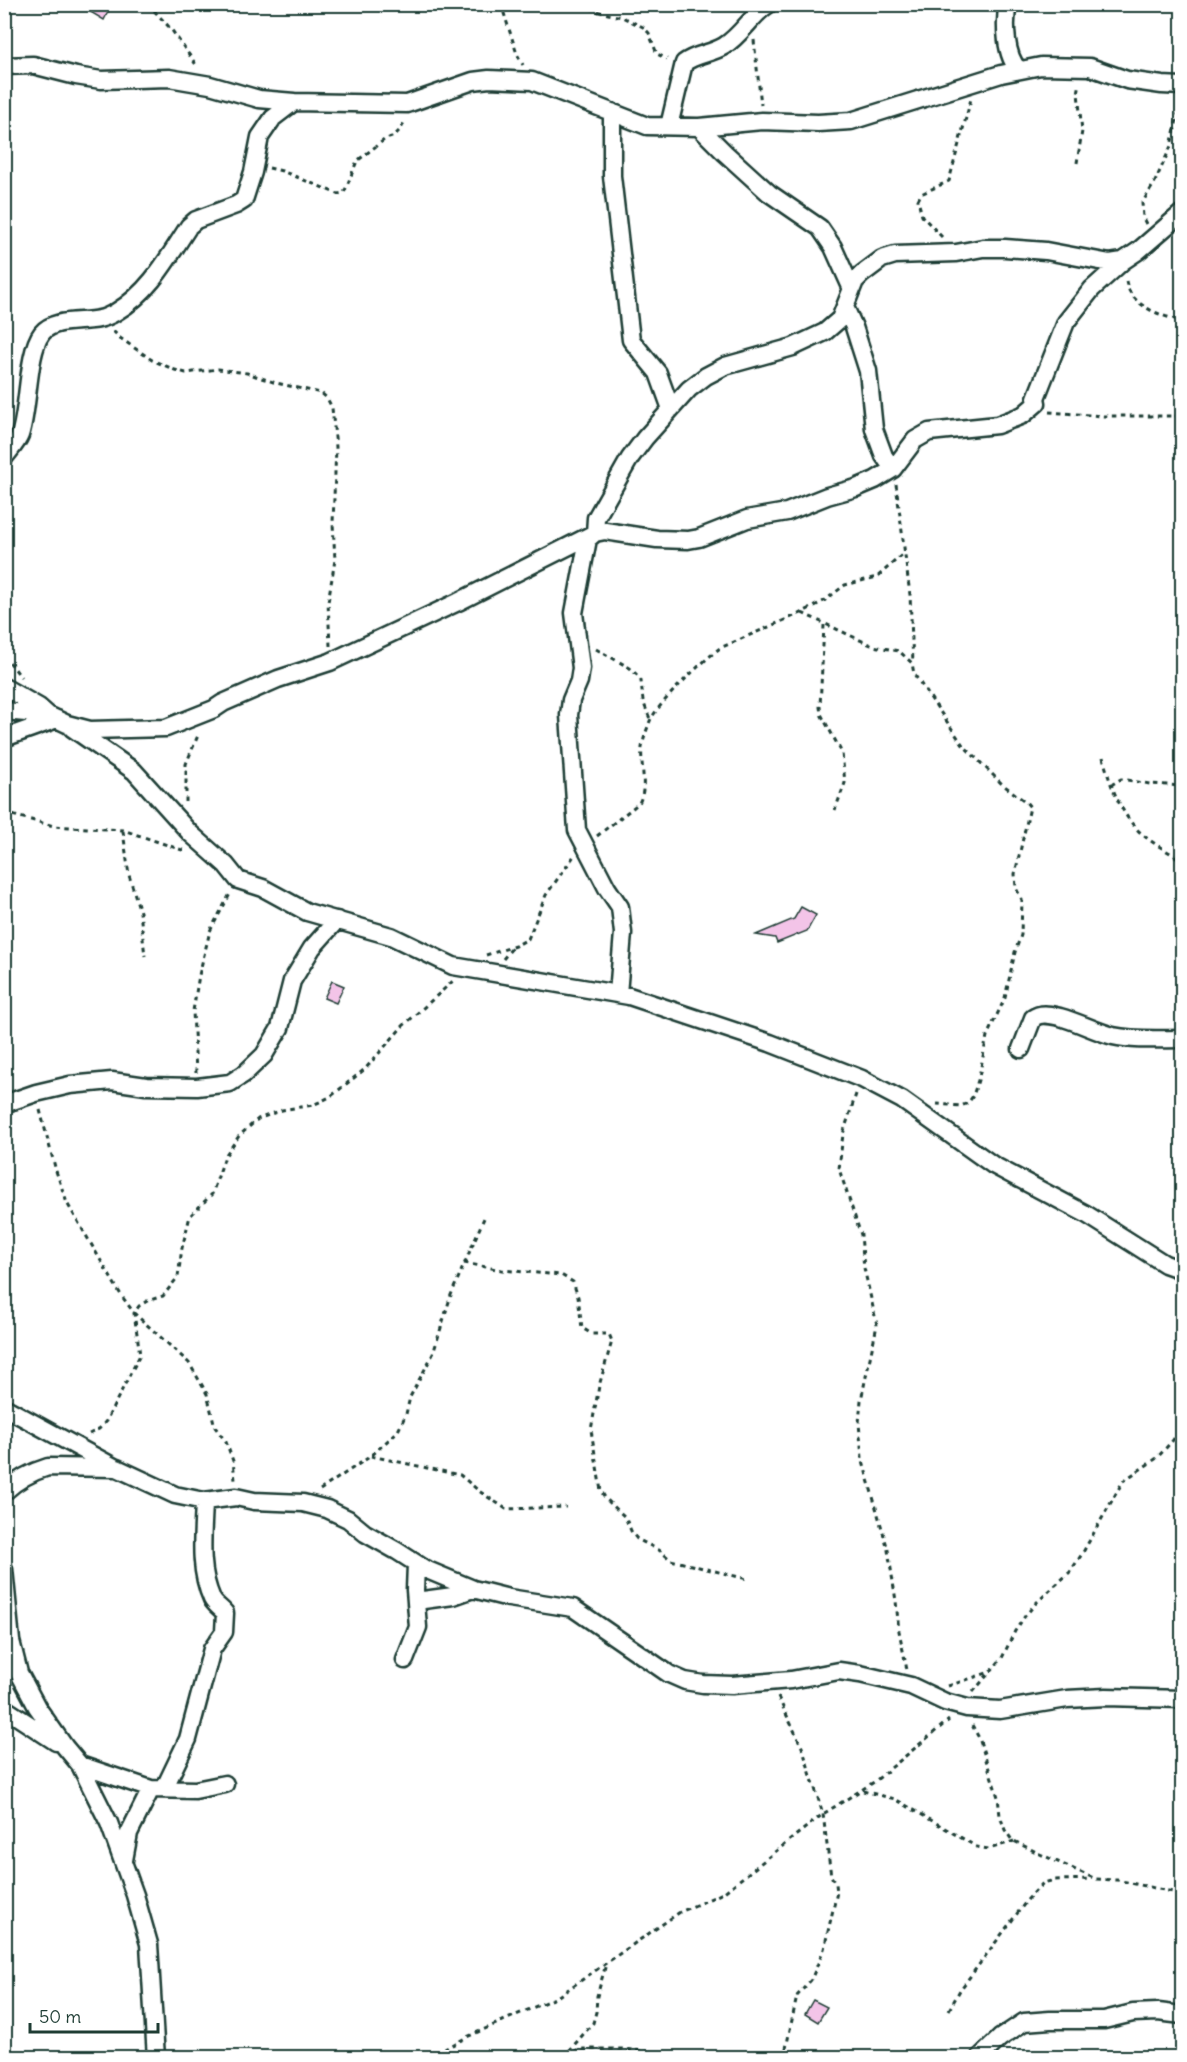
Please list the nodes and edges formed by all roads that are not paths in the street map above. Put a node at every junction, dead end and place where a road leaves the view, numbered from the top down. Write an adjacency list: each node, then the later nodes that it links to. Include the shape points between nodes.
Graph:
1 (1008, 4): 4 (street, via 1007,37)
2 (764, 8): 8 (street, via 724,46 683,65)
3 (4, 66): 6 (street, via 33,65 101,80 170,78 260,99)
4 (1019, 70): 5 (street, via 1041,66 1090,67 1127,80); 9 (street, via 851,121 762,121)
5 (1182, 86)
6 (294, 102): 7 (street, via 407,104 489,79 531,81); 15 (street, via 273,118 260,137 244,200 189,226 149,286 116,312 101,319 59,324 41,334 34,351 19,437)
7 (612, 112): 8 (street, via 647,126); 14 (street, via 612,176 631,340 658,373)
8 (669, 126): 9 (street)
9 (699, 127): 12 (street, via 769,193 820,228)
10 (1182, 213): 11 (street)
11 (1123, 261): 12 (street, via 1023,248 904,254 888,257 862,273); 16 (street, via 1092,289 1066,322 1037,403 1009,422 937,430 919,437)
12 (852, 287): 13 (street)
13 (845, 307): 14 (street, via 835,324 809,341 739,361 706,376); 16 (street, via 868,371 874,429)
14 (671, 409): 17 (street, via 615,482 596,518)
15 (4, 458)
16 (893, 469): 17 (street, via 856,488 787,512 752,517 699,538 673,540)
17 (595, 533): 20 (street, via 330,662 278,679 166,728 90,729); 23 (street, via 588,539 574,613 581,668 569,716 577,830 620,907 624,933)
18 (4, 687): 20 (street)
19 (4, 711): 20 (street)
20 (58, 720): 21 (street); 22 (street, via 134,771 238,880 263,888 307,912)
21 (4, 738)
22 (337, 920): 23 (street, via 391,936 453,966); 26 (street, via 312,948 292,981 280,1028 264,1055 230,1083 196,1087 112,1081 70,1085)
23 (618, 994): 27 (street, via 770,1043 862,1079 902,1100 993,1165 1086,1214 1165,1264)
24 (1182, 1039): 25 (street, via 1128,1039 1048,1015 1033,1018)
25 (1020, 1049)
26 (4, 1104)
27 (1182, 1270)
28 (4, 1407): 29 (street)
29 (117, 1468): 30 (street, via 48,1467); 31 (street, via 175,1496)
30 (4, 1492)
31 (204, 1501): 32 (street, via 236,1497 327,1509); 42 (street, via 203,1571 213,1602 225,1613 225,1630 212,1648 188,1739)
32 (416, 1564): 34 (street); 35 (street)
33 (4, 1569): 39 (street, via 11,1641 19,1673)
34 (472, 1589): 35 (street); 37 (street, via 573,1608 685,1681 765,1682 838,1671 917,1690 965,1707 1000,1710 1067,1699)
35 (416, 1601): 36 (street, via 418,1627)
36 (405, 1660)
37 (1182, 1699)
38 (4, 1708): 39 (street)
39 (64, 1747): 40 (street)
40 (80, 1765): 42 (street); 43 (street, via 109,1823)
41 (225, 1784): 42 (street, via 195,1790)
42 (158, 1789): 43 (street, via 129,1833)
43 (123, 1862): 45 (street, via 149,1944)
44 (1182, 2015): 46 (street, via 1133,2013 1104,2020 1024,2022)
45 (156, 2058)
46 (979, 2058)

